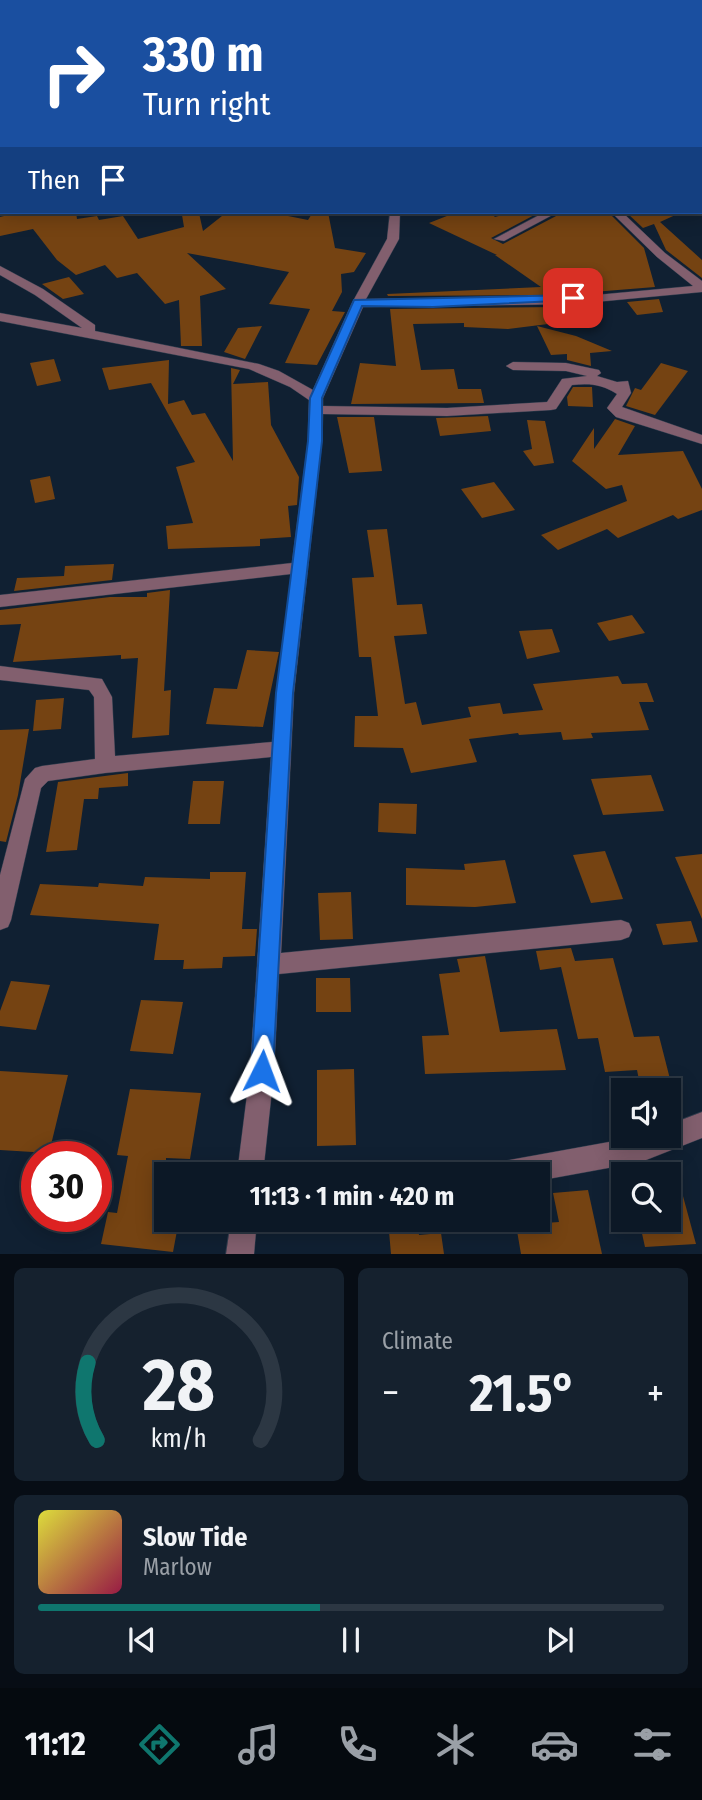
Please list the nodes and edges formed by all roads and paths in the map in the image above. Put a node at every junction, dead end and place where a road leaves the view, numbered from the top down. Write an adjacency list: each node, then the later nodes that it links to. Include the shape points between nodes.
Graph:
1 (395, 214): 7 (street, via 393,239)
2 (549, 214): 4 (street)
3 (618, 214): 6 (street)
4 (500, 239)
5 (0, 270): 9 (street)
6 (702, 288): 7 (street, via 642,295)
7 (358, 303): 12 (street)
8 (0, 317): 9 (street)
9 (99, 334): 12 (street, via 261,367 286,377)
10 (513, 366): 11 (street, via 566,367 612,377 622,383)
11 (624, 393): 12 (street, via 612,383 581,379 567,382 551,406 447,412); 13 (street, via 614,408 621,414)
12 (316, 404): 14 (street)
13 (702, 440)
14 (300, 568): 15 (street); 17 (street)
15 (0, 601)
16 (0, 673): 18 (street, via 95,684 103,697)
17 (282, 750): 18 (street); 21 (street)
18 (105, 765): 19 (street, via 51,771 36,779)
19 (0, 920)
20 (621, 930): 21 (street)
21 (268, 965): 23 (street)
22 (702, 1125): 24 (street, via 641,1149)
23 (251, 1162)
24 (550, 1166)
25 (243, 1232): 26 (street)
26 (240, 1254)

